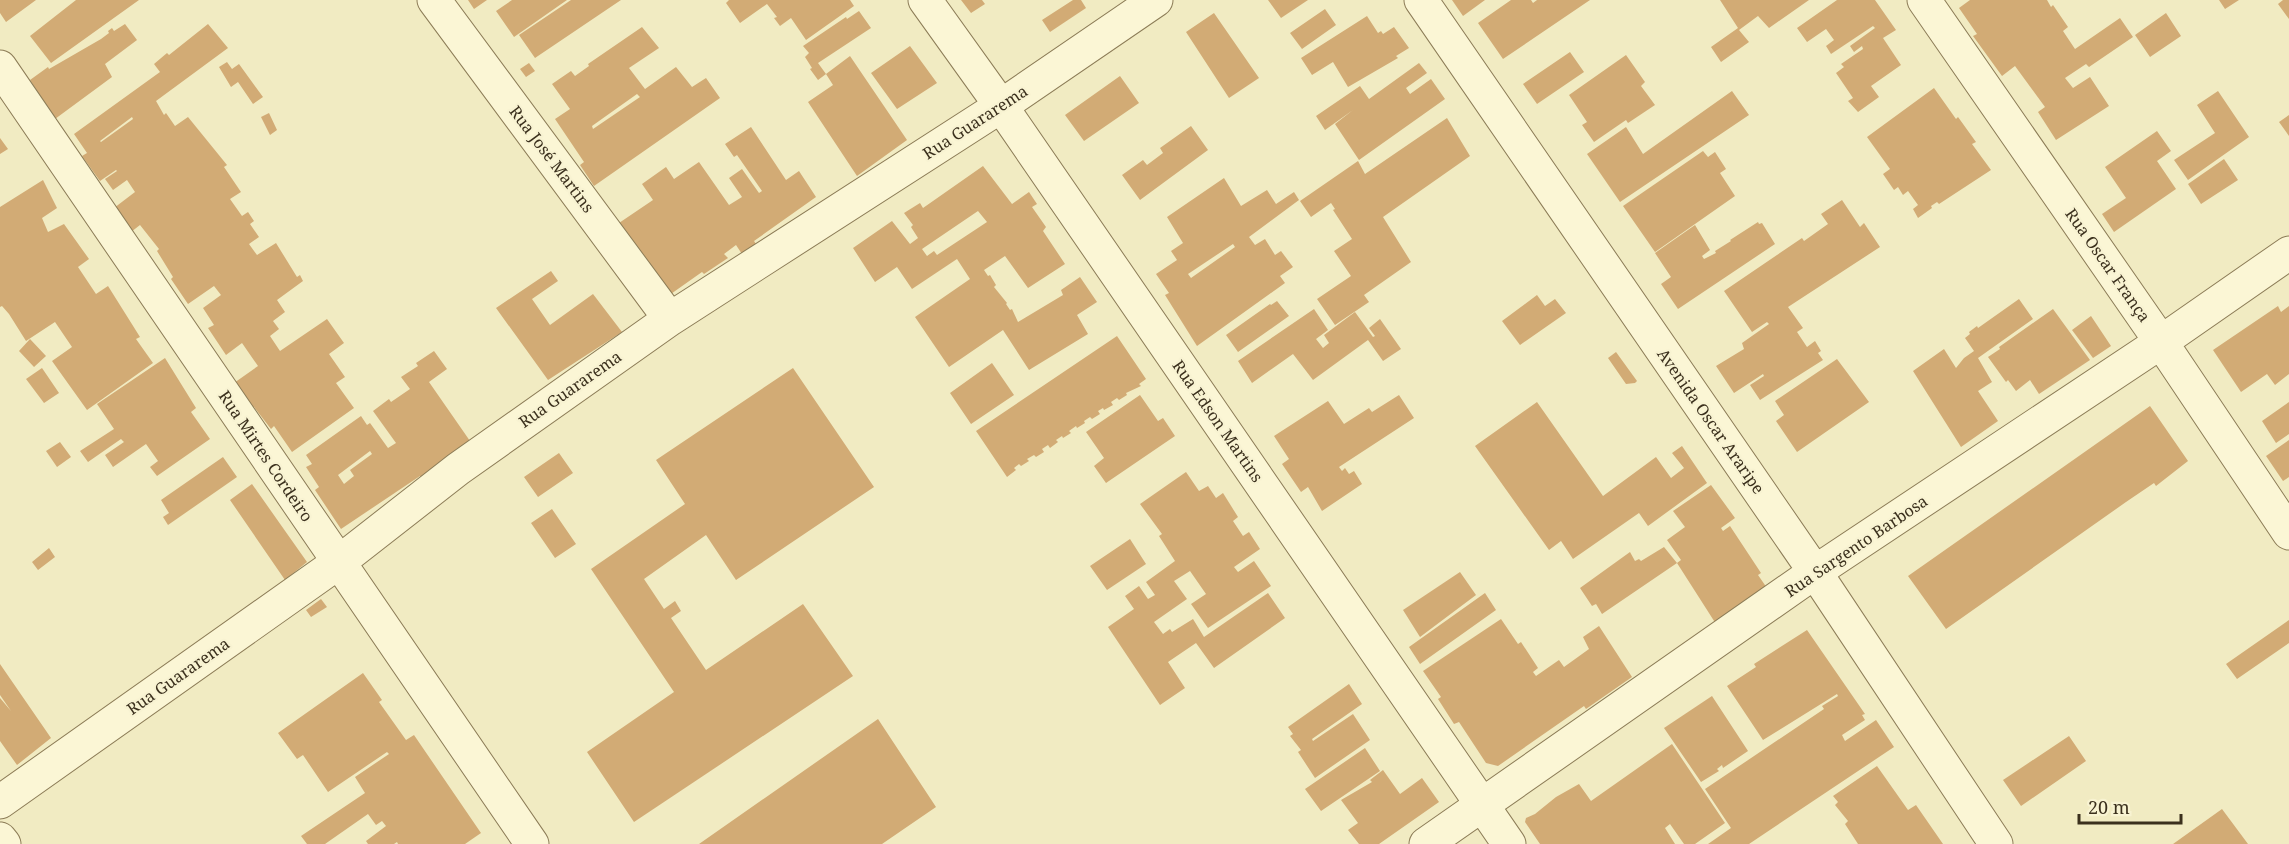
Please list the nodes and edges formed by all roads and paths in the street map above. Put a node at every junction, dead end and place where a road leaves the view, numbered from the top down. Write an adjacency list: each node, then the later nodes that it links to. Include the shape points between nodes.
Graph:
1 (434, 0): 9 (street, Rua José Martins)
2 (925, 0): 7 (street, Rua Edson Martins)
3 (1156, 0): 7 (street, Rua Guararema)
4 (1421, 0): 13 (street, Avenida Oscar Araripe)
5 (1924, 0): 10 (street, Rua Oscar França)
6 (0, 67): 12 (street, Rua Mirtes Cordeiro)
7 (1001, 106): 9 (street, Rua Guararema); 15 (street, Rua Edson Martins)
8 (2289, 253): 10 (street, Rua Sargento Barbosa)
9 (670, 318): 12 (street, Rua Guararema, via 458,469)
10 (2161, 342): 11 (street, Rua Oscar França); 13 (street, Rua Sargento Barbosa)
11 (2289, 533)
12 (339, 562): 14 (street, Rua Guararema); 18 (street, Rua Mirtes Cordeiro)
13 (1815, 572): 15 (street, Rua Sargento Barbosa); 21 (street, Avenida Oscar Araripe)
14 (1, 800)
15 (1483, 806): 19 (street, Rua Sargento Barbosa); 20 (street, Rua Edson Martins)
16 (0, 839): 17 (street)
17 (4, 844)
18 (532, 844)
19 (1426, 844)
20 (1509, 844)
21 (1996, 844)

